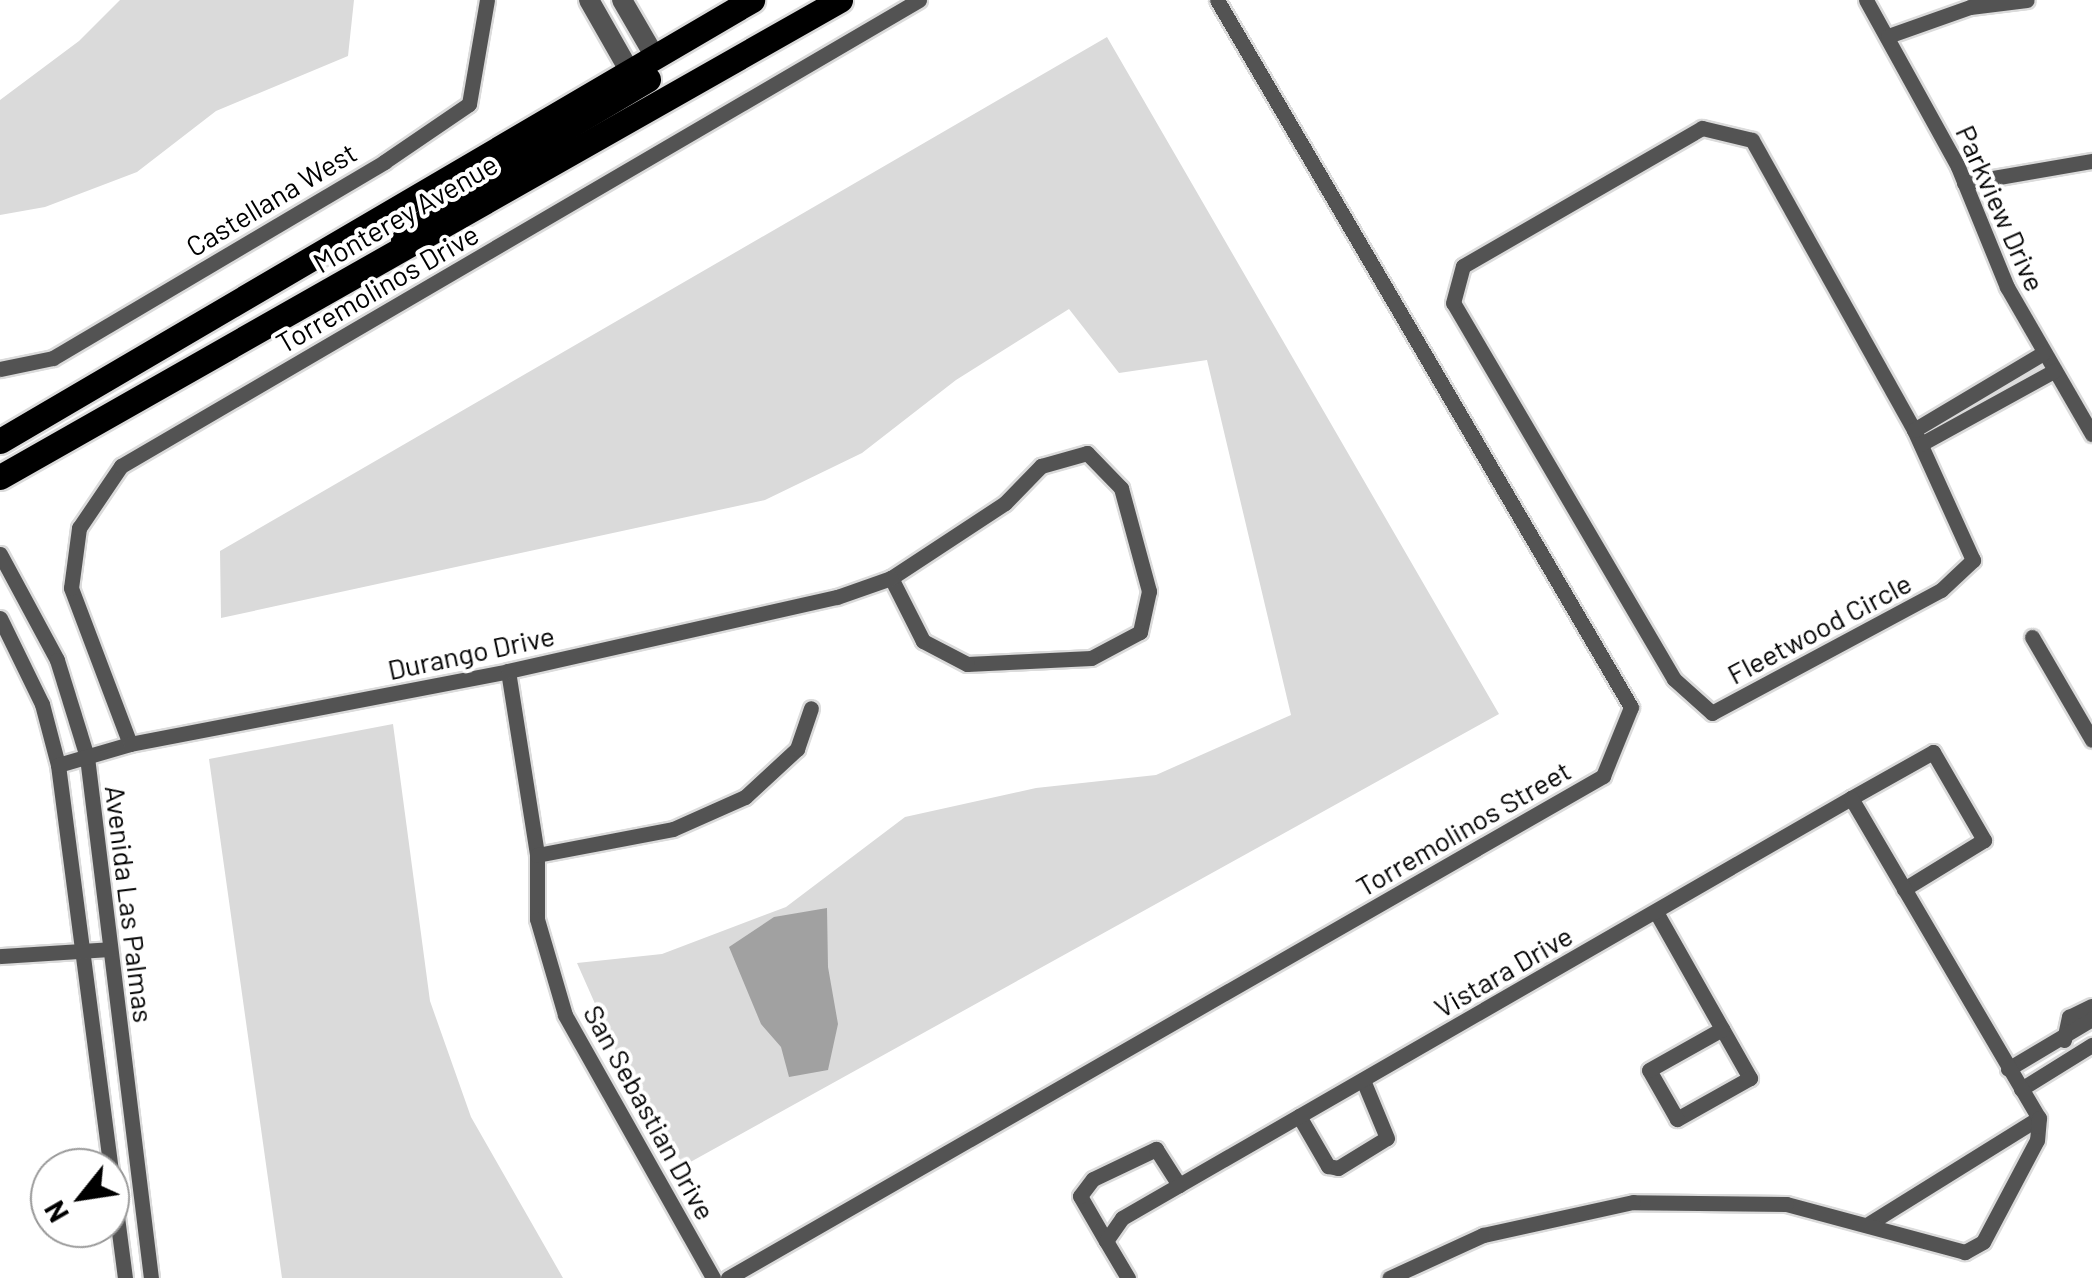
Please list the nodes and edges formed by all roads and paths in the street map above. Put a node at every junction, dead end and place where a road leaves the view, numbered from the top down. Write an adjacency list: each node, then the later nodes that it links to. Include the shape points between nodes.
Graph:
1 (486, 0): 17 (street, Castellana West, via 468,104 384,162 53,358)
2 (589, 0): 12 (street)
3 (622, 0): 11 (street)
4 (752, 0): 11 (main road, Monterey Avenue)
5 (840, 0): 15 (main road, Monterey Avenue)
6 (919, 0): 32 (street, Torremolinos Drive, via 121,466 79,528 71,588)
7 (1217, 0): 59 (street, Torremolinos Street, via 1631,707 1603,776)
8 (1866, 0): 10 (street, Parkview Drive)
9 (2027, 0): 10 (street, via 1970,7)
10 (1888, 36): 14 (street, Parkview Drive)
11 (655, 57): 12 (main road, Monterey Avenue); 15 (main road, via 652,76 458,192 421,218)
12 (630, 72): 21 (main road, Monterey Avenue)
13 (2092, 162): 14 (street)
14 (1964, 183): 16 (street, Parkview Drive, via 1999,271)
15 (386, 258): 22 (main road, Monterey Avenue)
16 (2043, 353): 18 (street, Parkview Drive); 20 (street)
17 (0, 369)
18 (2054, 371): 19 (street, Parkview Drive); 20 (street)
19 (2092, 434)
20 (1917, 437): 20 (street, Fleetwood Circle, via 1973,560 1941,590 1712,713 1674,680 1453,303 1463,266 1702,128 1752,140)
21 (0, 441)
22 (0, 477)
23 (0, 554): 25 (street, Avenida Las Palmas)
24 (891, 578): 24 (street, Durango Drive, via 923,641 967,664 1090,658 1140,632 1150,591 1121,488 1087,453 1041,466 1005,503); 29 (street, Durango Drive, via 837,597)
25 (17, 584): 26 (street); 33 (street, Avenida Las Palmas, via 71,692)
26 (0, 594)
27 (0, 618): 34 (street, Avenida Las Palmas, via 36,687)
28 (2032, 637): 31 (street)
29 (508, 671): 32 (street, Durango Drive); 36 (street, San Sebastian Drive)
30 (811, 708): 36 (street, via 797,749 744,796 673,829)
31 (2092, 740)
32 (130, 744): 33 (street, Durango Drive)
33 (87, 756): 34 (street, Durango Drive); 39 (street, Avenida Las Palmas)
34 (58, 765): 40 (street, Avenida Las Palmas)
35 (1851, 798): 37 (street); 37 (street, Vistara Drive, via 1933,752 1984,840); 38 (street, Vistara Drive)
36 (537, 855): 58 (street, San Sebastian Drive, via 537,919 565,1015)
37 (1904, 889): 48 (street)
38 (1656, 912): 44 (street); 49 (street, Vistara Drive)
39 (110, 949): 40 (street); 57 (street, Avenida Las Palmas)
40 (82, 952): 41 (street); 56 (street, Avenida Las Palmas)
41 (0, 956)
42 (2092, 1006): 45 (street, via 2069,1017)
43 (2092, 1018): 45 (street)
44 (1722, 1029): 44 (street, via 1750,1078 1677,1119 1649,1070)
45 (2061, 1037): 47 (street); 48 (street)
46 (2092, 1045): 47 (street)
47 (2074, 1056): 50 (street)
48 (2008, 1069): 50 (street)
49 (1362, 1080): 51 (street, Vistara Drive); 51 (street, via 1387,1138 1338,1168 1328,1166)
50 (2021, 1089): 52 (street)
51 (1299, 1116): 53 (street, Vistara Drive)
52 (2039, 1118): 54 (street); 54 (street, via 2037,1140 1974,1249 1950,1250)
53 (1179, 1185): 55 (street, Vistara Drive, via 1122,1218); 55 (street, via 1156,1149 1093,1178 1080,1196)
54 (1870, 1223): 61 (street, via 1786,1204 1633,1202 1483,1235)
55 (1106, 1240): 60 (street)
56 (125, 1278)
57 (151, 1278)
58 (714, 1278)
59 (728, 1278)
60 (1128, 1278)
61 (1389, 1278)

